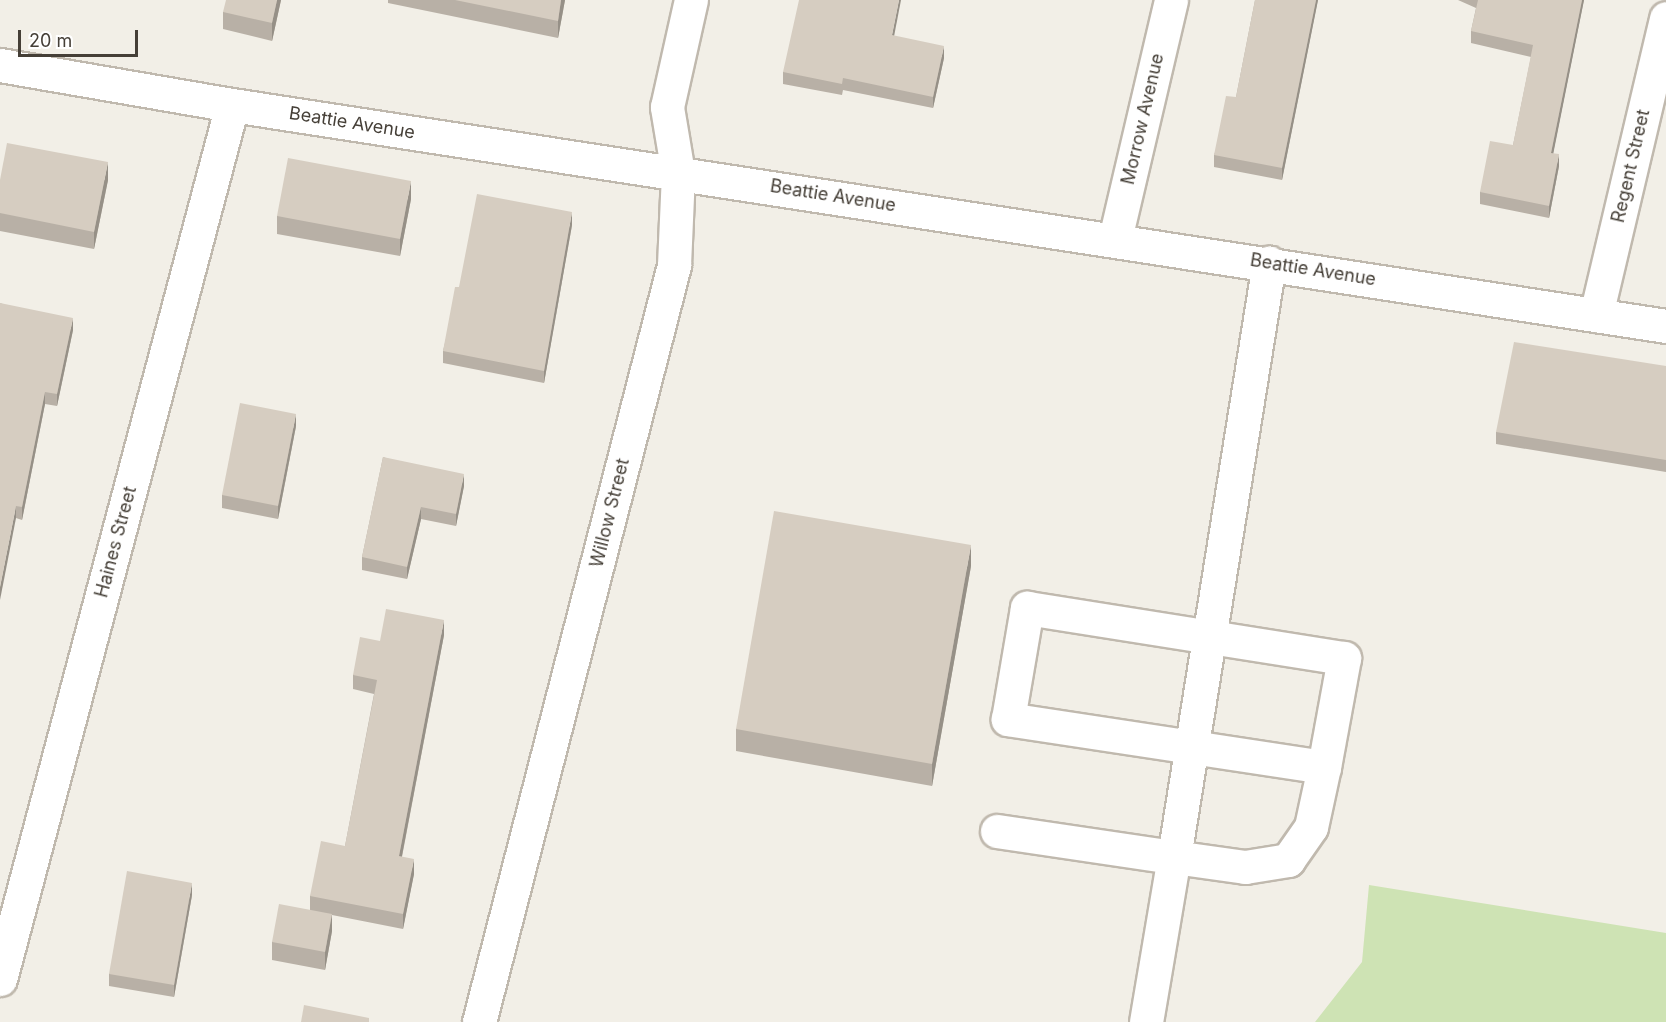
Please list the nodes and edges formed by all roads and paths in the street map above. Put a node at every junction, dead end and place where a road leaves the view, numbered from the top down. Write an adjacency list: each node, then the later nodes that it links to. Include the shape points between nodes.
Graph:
1 (691, 0): 6 (street, Willow Street, via 667,106)
2 (1171, 0): 7 (street, Morrow Avenue)
3 (1666, 18): 9 (street, Regent Street)
4 (0, 65): 5 (street, Beattie Avenue)
5 (232, 105): 6 (street, Beattie Avenue); 16 (street, Haines Street)
6 (678, 173): 7 (street, Beattie Avenue); 17 (street, Willow Street, via 674,265)
7 (1114, 239): 8 (street, Beattie Avenue)
8 (1269, 263): 9 (street, Beattie Avenue); 11 (street)
9 (1596, 315): 10 (street, Beattie Avenue)
10 (1666, 326)
11 (1209, 636): 12 (street); 12 (street, via 1027,608 1008,719); 13 (street, via 1344,658)
12 (1192, 745): 13 (street); 15 (street)
13 (1324, 766): 15 (street, via 1311,827 1288,860 1245,867)
14 (997, 831): 15 (street)
15 (1174, 856): 18 (street)
16 (0, 979)
17 (479, 1022)
18 (1146, 1022)

